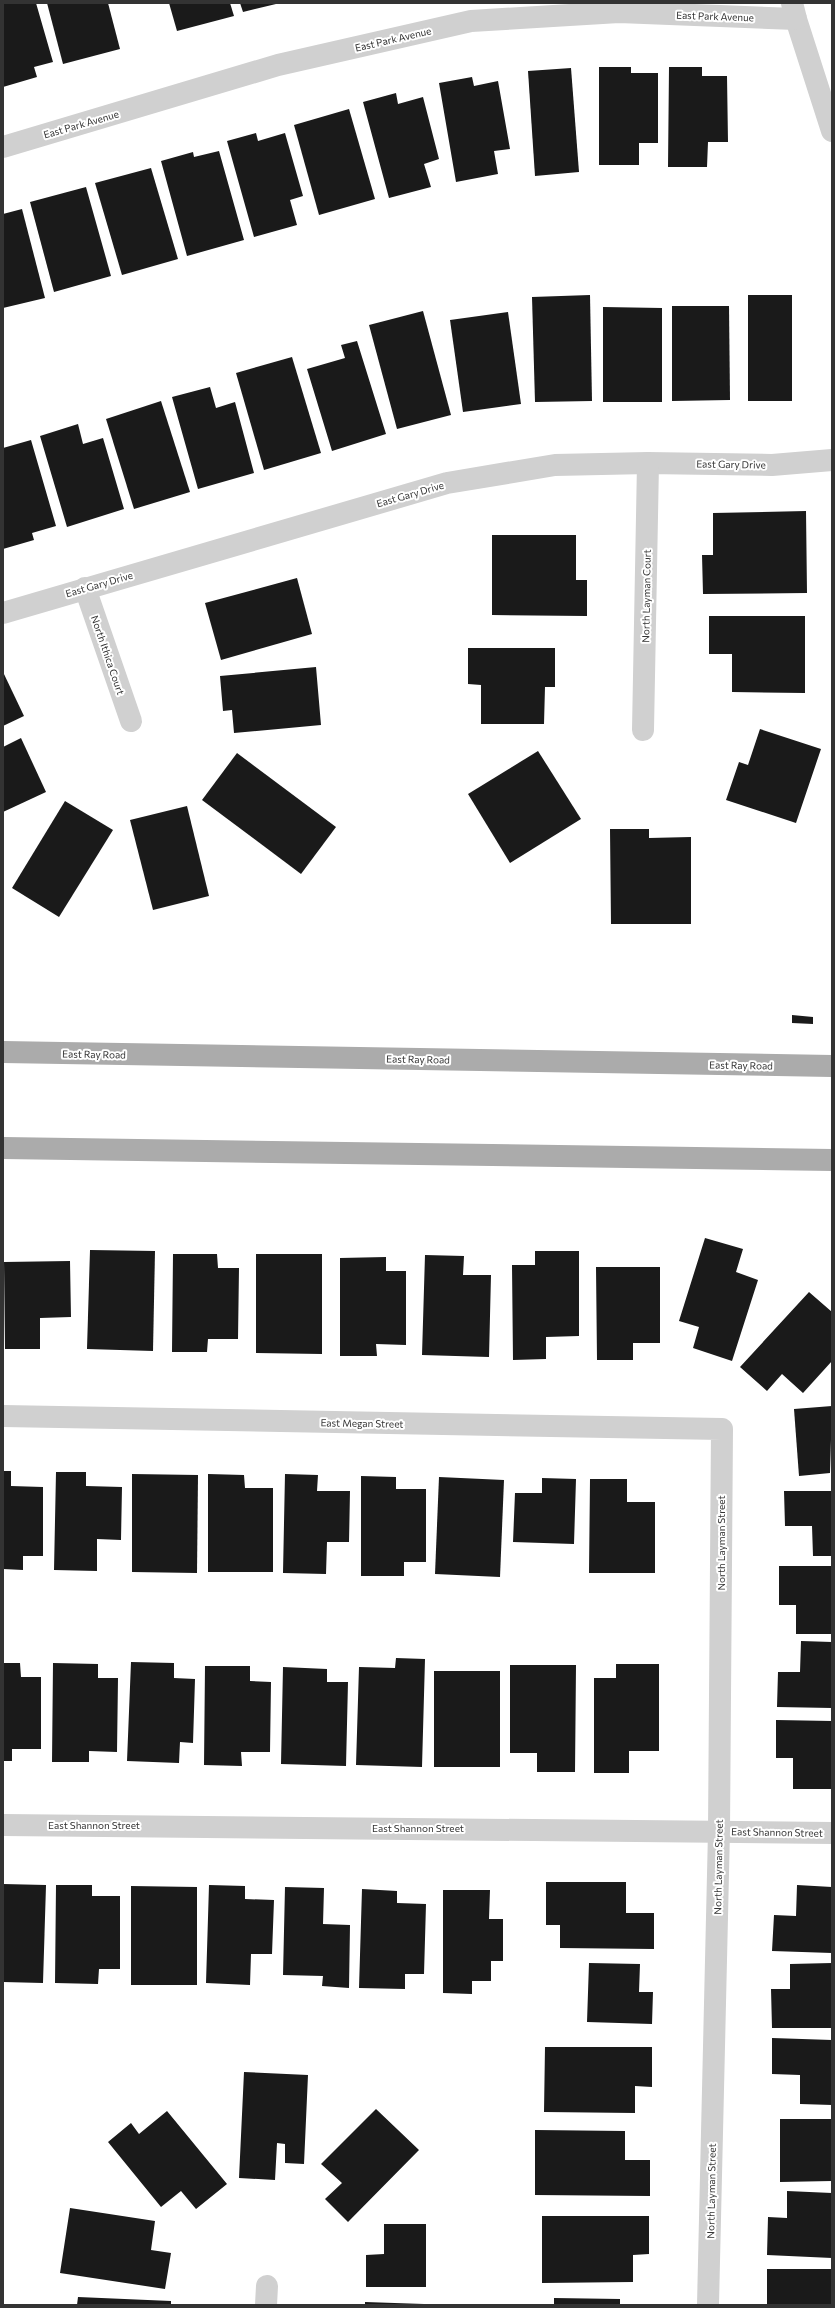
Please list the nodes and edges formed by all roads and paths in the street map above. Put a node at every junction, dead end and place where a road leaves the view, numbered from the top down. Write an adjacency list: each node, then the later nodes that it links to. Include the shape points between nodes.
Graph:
1 (794, 11): 2 (street); 3 (street, East Park Avenue, via 619,12 471,21 278,66)
2 (832, 131)
3 (3, 147)
4 (832, 460): 5 (street, East Gary Drive, via 772,465)
5 (648, 462): 6 (street, East Gary Drive, via 556,465 447,483); 9 (street, North Layman Court)
6 (85, 588): 7 (street, East Gary Drive); 8 (street, North Ithica Court)
7 (3, 613)
8 (131, 721)
9 (643, 730)
10 (3, 1052): 11 (main road, East Ray Road)
11 (832, 1066)
12 (3, 1148): 13 (main road)
13 (832, 1160)
14 (3, 1416): 15 (street, East Megan Street)
15 (722, 1429): 17 (street, North Layman Street)
16 (3, 1825): 17 (street, East Shannon Street)
17 (719, 1831): 18 (street, East Shannon Street); 19 (street, North Layman Street)
18 (832, 1833)
19 (708, 2305)

